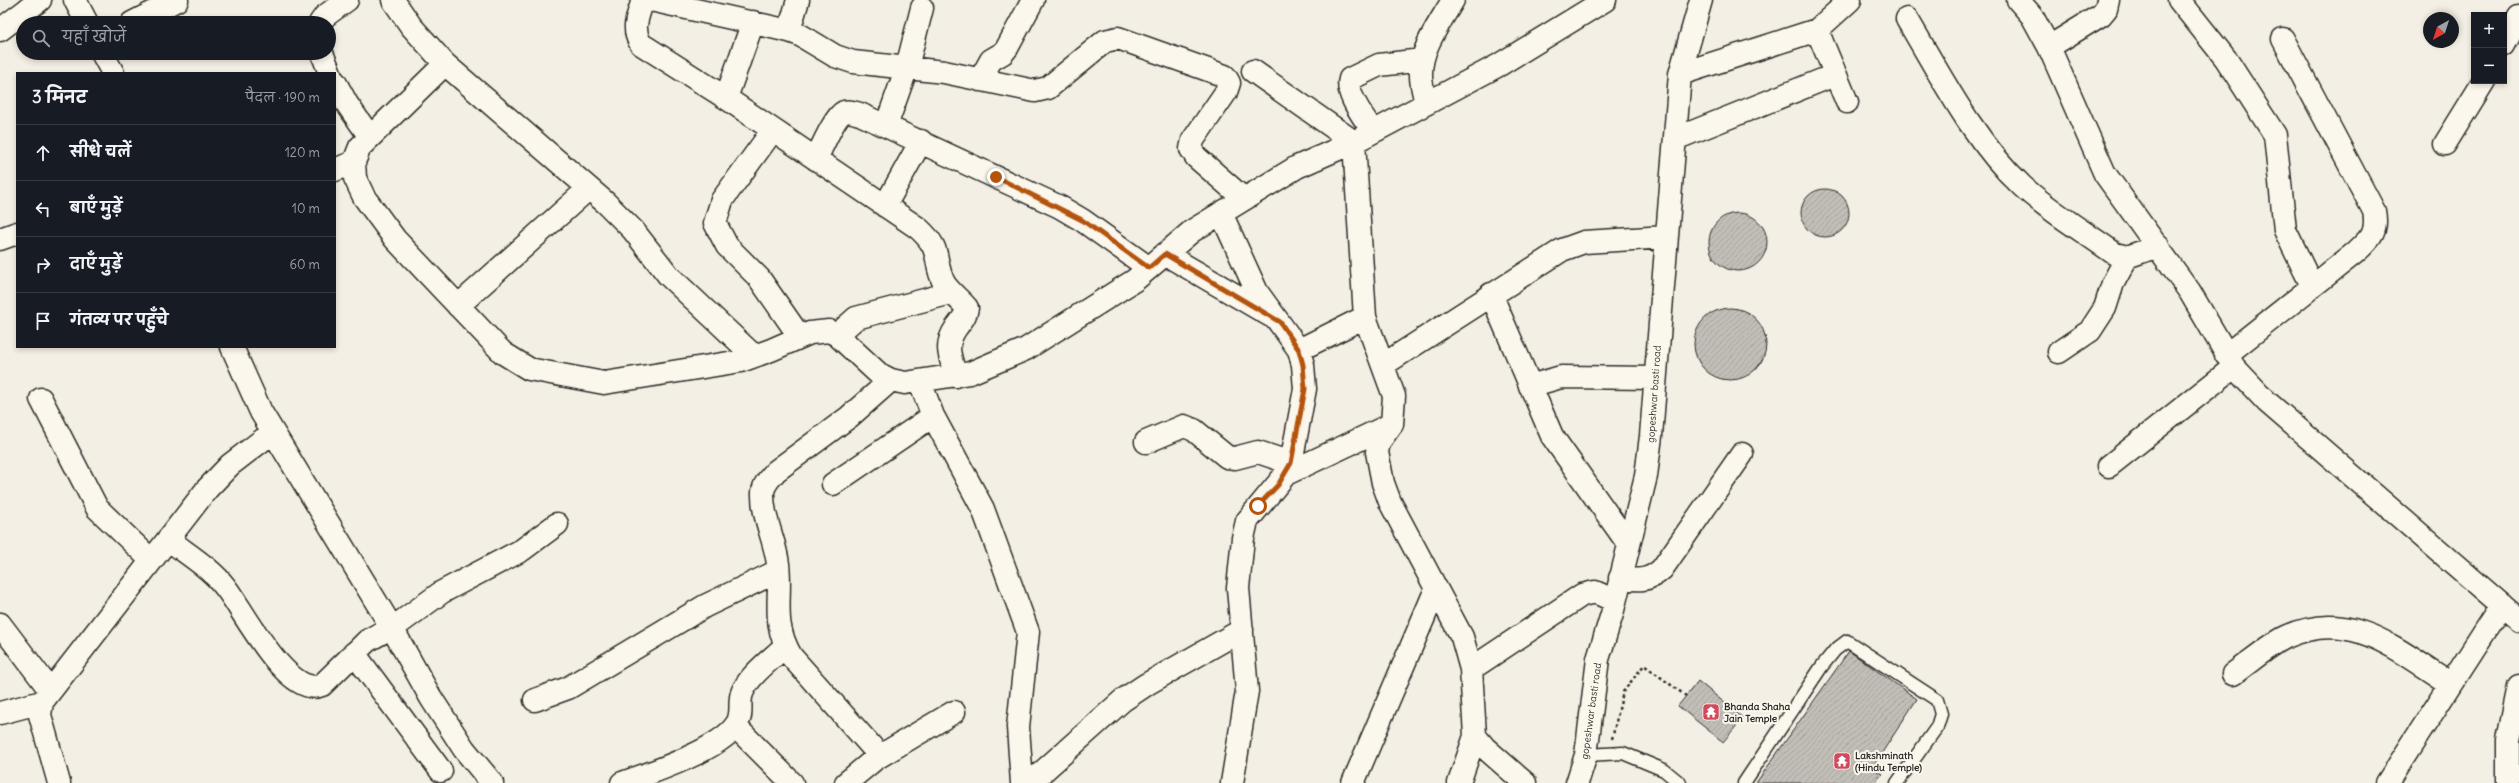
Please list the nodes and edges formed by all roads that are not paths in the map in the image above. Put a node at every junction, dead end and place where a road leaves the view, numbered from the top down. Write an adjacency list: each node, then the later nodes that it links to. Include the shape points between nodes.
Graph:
1 (40, 0): 18 (street)
2 (76, 0): 19 (street)
3 (177, 0): 20 (street)
4 (347, 0): 21 (street)
5 (393, 0): 35 (street, via 411,26)
6 (643, 0): 45 (street, via 635,24 635,35 641,44)
7 (651, 0): 25 (street)
8 (798, 0): 28 (street)
9 (1034, 0): 42 (street, via 1007,48 991,60)
10 (1453, 0): 34 (street, via 1432,36)
11 (1605, 0): 47 (street, via 1499,65)
12 (1701, 0): 40 (street, gopeshwar basti road)
13 (1850, 0): 27 (street)
14 (2018, 0): 31 (street, via 2032,16)
15 (2179, 0): 68 (street, via 2226,59 2275,135 2285,230)
16 (2112, 3): 31 (street, via 2101,15)
17 (922, 8): 36 (street)
18 (19, 16)
19 (84, 16)
20 (146, 16)
21 (325, 16)
22 (2519, 17): 30 (street)
23 (16, 18): 26 (street)
24 (1907, 18): 66 (street, via 1964,115 2022,186 2115,254)
25 (752, 22): 28 (street); 45 (street)
26 (0, 30)
27 (1817, 30): 40 (street); 46 (street)
28 (789, 32): 36 (street, via 800,35 835,56 852,62)
29 (2283, 39): 68 (street, via 2374,211 2377,225 2370,238 2356,252)
30 (2507, 39)
31 (2049, 47): 64 (street, via 2105,174)
32 (106, 60): 38 (street)
33 (325, 60): 39 (street)
34 (1422, 60): 47 (street, via 1421,76); 51 (street, via 1380,65 1350,79 1348,85)
35 (445, 64): 50 (street); 57 (street)
36 (907, 68): 42 (street); 48 (street)
37 (1253, 70): 51 (street)
38 (112, 72)
39 (330, 72)
40 (1680, 74): 52 (street, gopeshwar basti road)
41 (1827, 78): 52 (street)
42 (980, 80): 58 (street, via 1035,91 1043,90 1105,41 1118,38 1214,71 1225,76 1229,83 1226,92 1193,140 1191,149 1196,157)
43 (336, 84): 50 (street)
44 (2482, 84): 54 (street)
45 (726, 98): 49 (street)
46 (1847, 102)
47 (1426, 103): 51 (street)
48 (886, 126): 53 (street); 55 (street, via 851,111 843,113)
49 (773, 130): 55 (street); 75 (street, via 722,200 715,223 727,246 759,278)
50 (370, 137): 56 (street)
51 (1363, 137): 58 (street, via 1297,167); 72 (street)
52 (1675, 139): 62 (street, gopeshwar basti road)
53 (921, 141): 59 (street); 67 (street, via 1060,207)
54 (2446, 144)
55 (816, 159): 59 (street)
56 (344, 166): 71 (street, via 355,178 364,196 395,239)
57 (588, 188): 71 (street); 79 (street, via 633,230 669,276)
58 (1244, 199): 60 (street)
59 (885, 206): 69 (street, via 929,238 935,248 943,281)
60 (1221, 214): 65 (street, via 1192,231); 73 (street, via 1257,292)
61 (16, 233): 63 (street)
62 (1666, 237): 70 (street, via 1584,242 1541,261); 83 (street, gopeshwar basti road)
63 (0, 239)
64 (2158, 246): 66 (street); 80 (street, via 2190,292)
65 (1165, 254): 67 (street); 73 (street)
66 (2127, 257): 78 (street, via 2113,283 2105,308 2090,331)
67 (1149, 268): 82 (street, via 1135,280 1026,349 970,373)
68 (2312, 286): 80 (street)
69 (951, 293): 74 (street, via 856,318); 82 (street, via 967,308 966,315 948,342 948,351)
70 (1491, 294): 81 (street); 86 (street)
71 (458, 306): 79 (street, via 516,363 529,369 604,383 741,361)
72 (1365, 316): 77 (street); 81 (street)
73 (1280, 322): 77 (street)
74 (837, 335): 75 (street, via 818,331); 84 (street, via 879,374)
75 (800, 337): 79 (street)
76 (232, 348): 90 (street, via 261,412)
77 (1299, 350): 94 (street, via 1305,389)
78 (2059, 352)
79 (754, 356)
80 (2230, 361): 93 (street); 104 (street, via 2267,402)
81 (1383, 365): 89 (street, via 1394,396)
82 (956, 376): 85 (street)
83 (1655, 378): 86 (street, via 1561,377); 98 (street, gopeshwar basti road, via 1646,476)
84 (891, 380): 85 (street); 100 (street, via 849,417 776,471 767,481 763,490 764,509)
85 (920, 382): 88 (street)
86 (1530, 386): 98 (street, via 1552,436)
87 (41, 399): 99 (street, via 97,508)
88 (933, 416): 95 (street); 130 (street, via 984,510 1028,632 1018,727)
89 (1392, 424): 94 (street); 102 (street, via 1379,442 1377,452 1383,483)
90 (273, 432): 97 (street, via 230,465 207,489); 107 (street)
91 (1146, 442): 94 (street, via 1184,426 1194,430 1227,457 1234,458 1258,452)
92 (1742, 454): 101 (street, via 1662,569 1653,578 1642,581)
93 (2109, 466)
94 (1288, 468): 108 (street, via 1247,521 1238,588)
95 (833, 484)
96 (557, 524): 107 (street, via 522,550 442,592)
97 (168, 539): 99 (street); 110 (street, via 209,570 226,587 265,648 293,677 307,686 316,688 322,685)
98 (1629, 545): 101 (street, gopeshwar basti road)
99 (151, 560): 115 (street)
100 (778, 571): 109 (street, via 778,623); 116 (street, via 705,606 568,688)
101 (1620, 578): 103 (street, gopeshwar basti road)
102 (1436, 589): 111 (street, via 1462,637); 133 (street)
103 (1615, 601): 111 (street, via 1594,592 1582,595); 122 (street, gopeshwar basti road, via 1598,659)
104 (2502, 605): 105 (street); 113 (street)
105 (2519, 620)
106 (0, 624): 115 (street)
107 (392, 628): 110 (street, via 379,633); 121 (street, via 431,698)
108 (1242, 630): 131 (street, via 1123,700); 132 (street, via 1246,691)
109 (785, 646): 119 (street, via 746,684 742,694 741,716); 123 (street)
110 (354, 653): 124 (street)
111 (1471, 669): 120 (street)
112 (2233, 674): 113 (street, via 2285,638 2308,629 2345,628 2376,636)
113 (2450, 684): 140 (street)
114 (2519, 686): 141 (street, via 2508,740)
115 (46, 696): 118 (street); 125 (street, via 40,715)
116 (535, 700)
117 (954, 712): 123 (street)
118 (0, 713)
119 (736, 726): 127 (street, via 719,739 663,769); 128 (street)
120 (1475, 736): 134 (street); 135 (street)
121 (464, 749): 124 (street); 126 (street)
122 (1586, 755): 136 (street, gopeshwar basti road); 137 (lane, via 1623,753 1664,770)
123 (880, 756): 129 (street)
124 (435, 777)
125 (59, 783)
126 (492, 783)
127 (622, 783)
128 (792, 783)
129 (846, 783)
130 (1022, 783)
131 (1030, 783)
132 (1232, 783)
133 (1353, 783)
134 (1458, 783)
135 (1525, 783)
136 (1577, 783)
137 (1680, 783)
138 (1744, 783): 139 (lane, via 1822,666 1846,641 1937,700 1941,714 1937,727)
139 (1897, 783)
140 (2387, 783)
141 (2508, 783)

